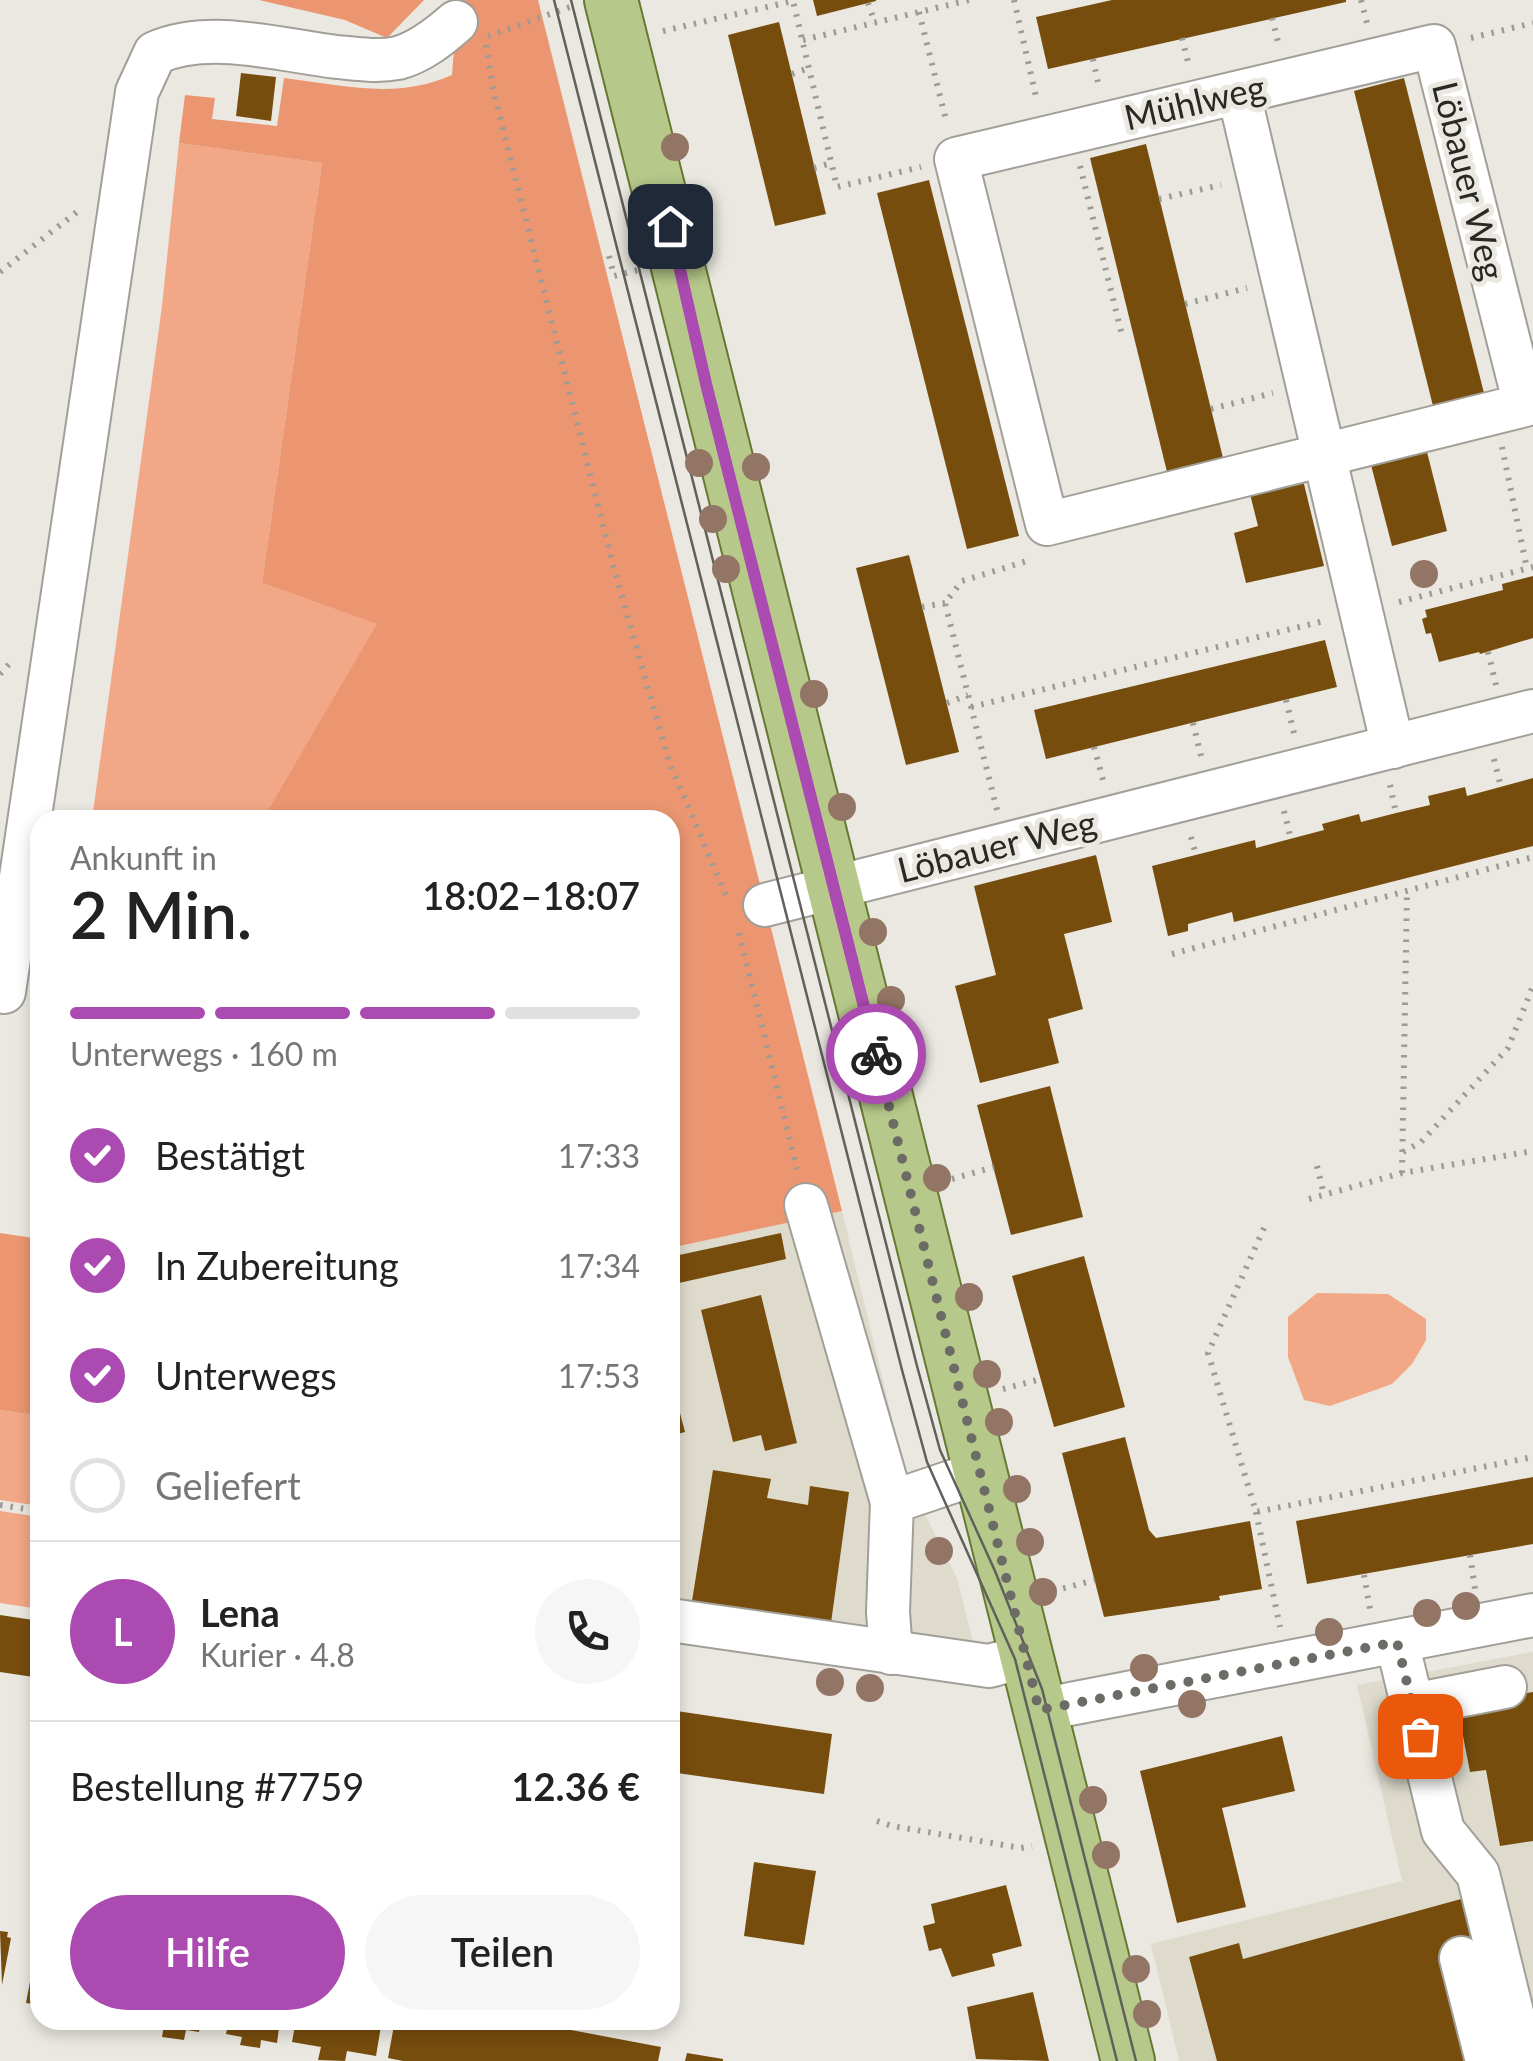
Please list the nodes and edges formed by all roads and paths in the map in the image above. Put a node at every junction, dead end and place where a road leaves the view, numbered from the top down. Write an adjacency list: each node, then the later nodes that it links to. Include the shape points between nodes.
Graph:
1 (969, 0): 6 (path)
2 (1014, 0): 16 (path)
3 (596, 2): 9 (path); 45 (main road)
4 (770, 3): 10 (path); 11 (path, via 794,0)
5 (868, 3): 7 (path)
6 (919, 12): 7 (path); 17 (path)
7 (875, 23): 11 (path)
8 (1533, 23): 12 (path)
9 (474, 26): 22 (street, via 396,58 206,41 155,53 137,92); 47 (path, via 669,762)
10 (662, 31)
11 (802, 40): 13 (path)
12 (1434, 46): 15 (street, Mühlweg); 29 (street, Löbauer Weg, via 1525,405)
13 (809, 68): 14 (path); 18 (path)
14 (792, 74)
15 (1239, 94): 16 (street, Mühlweg); 20 (street)
16 (1059, 134): 17 (street, Mühlweg); 26 (path)
17 (956, 159): 18 (path, via 836,187); 31 (street)
18 (830, 163): 19 (path)
19 (814, 168)
20 (1258, 177): 21 (path); 24 (street)
21 (1159, 199)
22 (120, 202): 23 (path, via 94,200); 41 (street)
23 (0, 272)
24 (1282, 278): 25 (path); 27 (street)
25 (1186, 304)
26 (1122, 335)
27 (1308, 384): 28 (path); 30 (street)
28 (1211, 409)
29 (1494, 413): 30 (street, Löbauer Weg); 32 (path)
30 (1324, 456): 31 (street, Löbauer Weg); 35 (street)
31 (1047, 524): 33 (path, via 1026,561 962,581)
32 (1530, 568): 35 (path)
33 (945, 603): 34 (path); 36 (path)
34 (922, 607)
35 (1361, 612): 38 (path); 40 (street)
36 (968, 695): 37 (path); 38 (path)
37 (947, 702)
38 (971, 707): 43 (path)
39 (1533, 711): 40 (street, Löbauer Weg)
40 (1393, 747): 43 (street, Löbauer Weg)
41 (31, 810)
42 (30, 815): 50 (street)
43 (1006, 845): 45 (street, Löbauer Weg)
44 (1533, 857): 46 (path)
45 (833, 888): 47 (street, Löbauer Weg); 64 (main road)
46 (1407, 891): 48 (path); 52 (path)
47 (745, 915): 59 (path)
48 (1172, 954)
49 (1533, 986): 52 (path, via 1508,1048 1421,1142)
50 (4, 992)
51 (1533, 1151): 55 (path)
52 (1402, 1152): 55 (path)
53 (1317, 1166): 57 (path)
54 (994, 1167): 56 (path)
55 (1402, 1174): 57 (path)
56 (950, 1180)
57 (1324, 1195): 58 (path)
58 (1309, 1199)
59 (806, 1205): 65 (street)
60 (1264, 1228): 68 (path, via 1208,1354)
61 (1040, 1379): 62 (path)
62 (1001, 1390)
63 (1533, 1457): 68 (path)
64 (982, 1472): 65 (street); 75 (main road)
65 (892, 1502): 74 (street)
66 (0, 1505): 67 (path)
67 (30, 1510)
68 (1256, 1512): 76 (path)
69 (1095, 1580): 70 (path)
70 (1053, 1592)
71 (1533, 1615): 73 (street)
72 (680, 1621): 74 (street)
73 (1397, 1642): 76 (street); 78 (street)
74 (891, 1653): 75 (street, via 989,1666)
75 (1026, 1656): 79 (main road)
76 (1286, 1663): 79 (street)
77 (1506, 1688): 78 (street)
78 (1412, 1705): 85 (street, via 1443,1831 1478,1874)
79 (1039, 1710): 83 (main road)
80 (877, 1821): 81 (path)
81 (1035, 1846)
82 (1461, 1958): 84 (street)
83 (1128, 2061)
84 (1487, 2061)
85 (1524, 2061)

